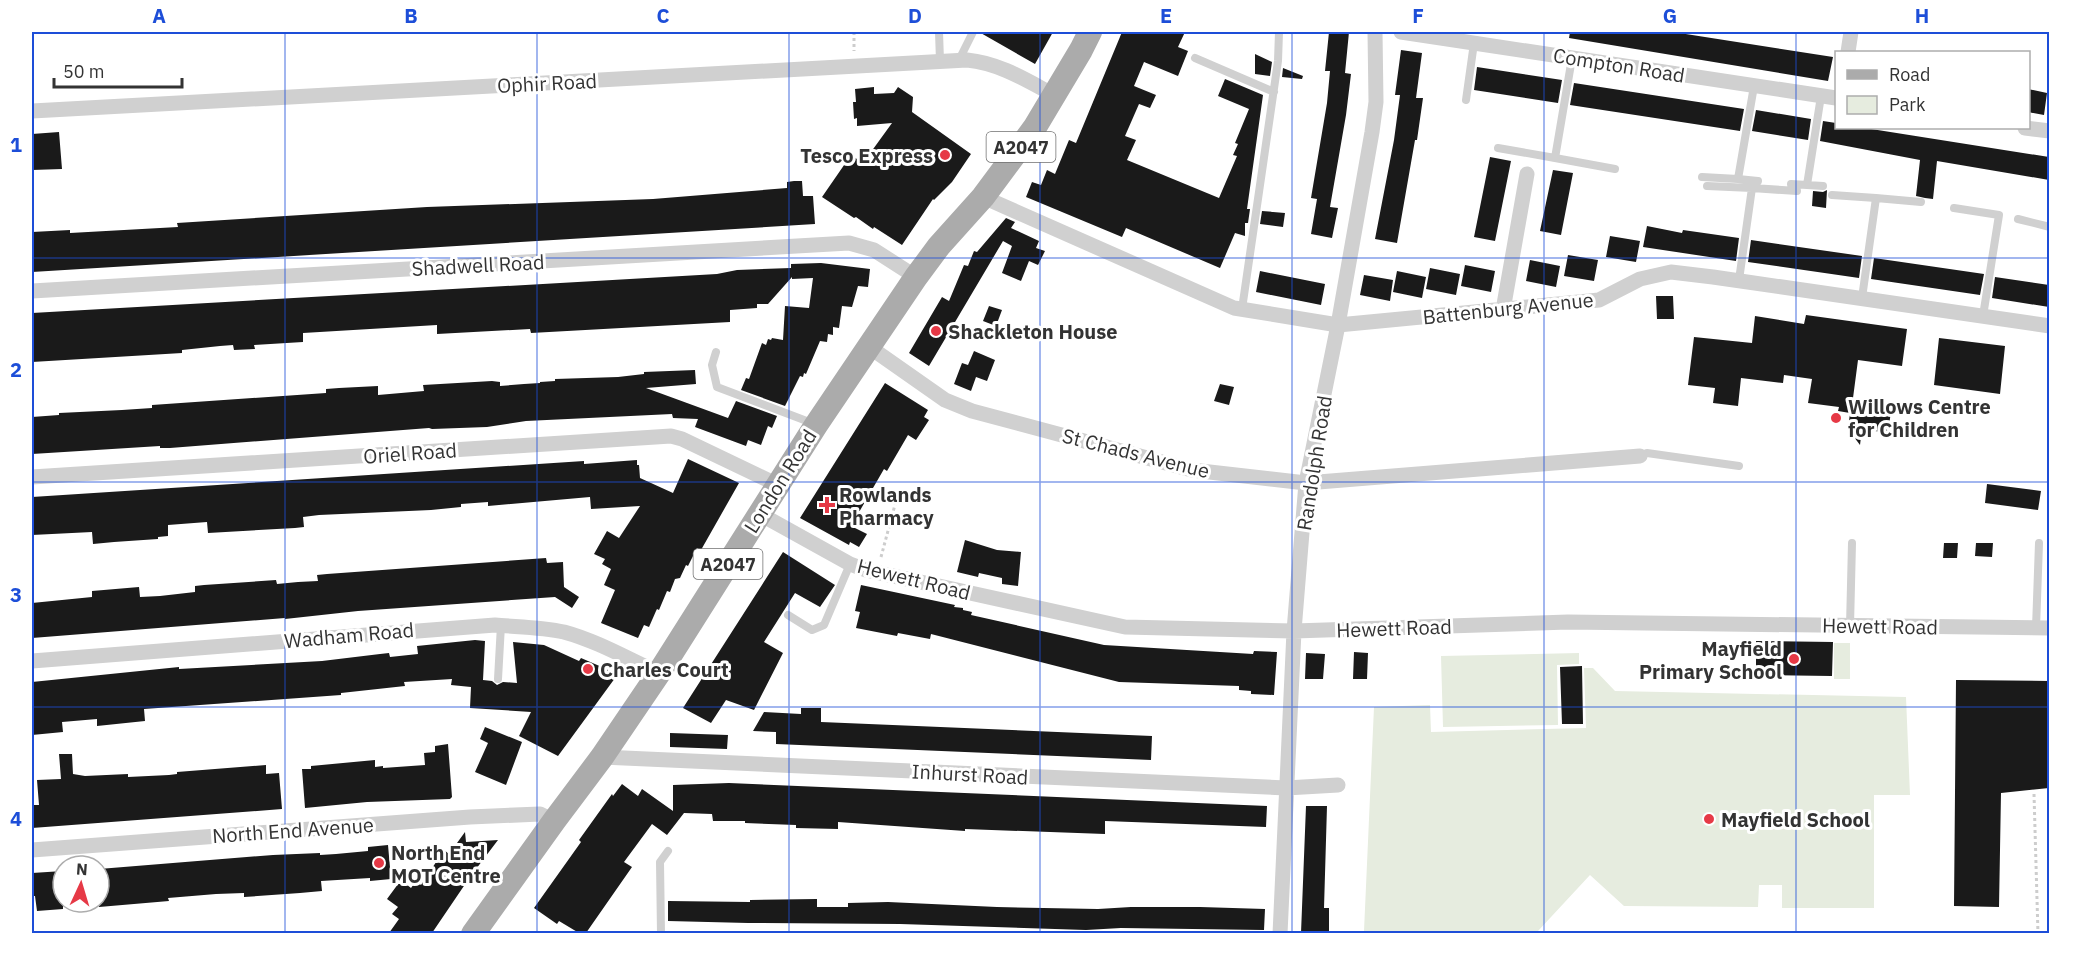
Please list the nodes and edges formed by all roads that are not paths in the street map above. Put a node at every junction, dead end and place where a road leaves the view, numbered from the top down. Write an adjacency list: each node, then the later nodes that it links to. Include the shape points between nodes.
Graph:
1 (939, 32): 13 (lane)
2 (973, 32): 12 (lane)
3 (1090, 32): 16 (main road, London Road / A2047)
4 (1279, 32): 15 (lane)
5 (1375, 32): 50 (street, Randolph Road, via 1376,102)
6 (1401, 32): 8 (street, Compton Road)
7 (1851, 32): 9 (street)
8 (1468, 38): 11 (street, Compton Road); 18 (lane)
9 (1848, 51)
10 (1195, 58): 15 (lane)
11 (1572, 58): 14 (street, Compton Road); 23 (lane)
12 (958, 60): 13 (street, Ophir Road); 16 (street, Ophir Road, via 993,64)
13 (940, 61): 19 (street, Ophir Road)
14 (1754, 86): 17 (street, Compton Road); 27 (lane)
15 (1274, 92): 46 (lane)
16 (1054, 95): 36 (main road, London Road / A2047)
17 (1829, 97): 30 (lane)
18 (1466, 100)
19 (32, 111)
20 (2030, 129): 21 (street)
21 (2049, 131)
22 (1498, 148): 23 (lane)
23 (1555, 158): 24 (lane)
24 (1615, 169)
25 (1527, 174): 47 (street)
26 (1702, 177): 27 (lane)
27 (1738, 179): 28 (lane)
28 (1758, 181)
29 (1791, 184): 30 (lane)
30 (1807, 185): 32 (lane)
31 (1707, 186): 33 (lane)
32 (1823, 186)
33 (1752, 188): 34 (lane); 43 (lane)
34 (1797, 191)
35 (1832, 195): 37 (lane)
36 (983, 197): 42 (main road, London Road / A2047); 46 (street, Battenburg Avenue)
37 (1876, 198): 38 (lane); 45 (lane)
38 (1921, 202)
39 (1954, 208): 48 (lane, via 1999,215)
40 (2018, 219): 41 (lane)
41 (2049, 227)
42 (916, 277): 44 (street, Shadwell Road, via 874,250 849,243); 51 (main road, London Road / A2047)
43 (1739, 280): 45 (street, Battenburg Avenue); 47 (street, Battenburg Avenue, via 1671,272 1640,279 1599,300)
44 (32, 291)
45 (1862, 298): 48 (street, Battenburg Avenue)
46 (1242, 310): 50 (street, Battenburg Avenue)
47 (1503, 310): 50 (street, Battenburg Avenue)
48 (1983, 316): 49 (street, Battenburg Avenue)
49 (2049, 322)
50 (1338, 325): 57 (street, Randolph Road)
51 (868, 346): 53 (main road, London Road / A2047); 57 (street, St Chads Avenue, via 945,400 972,411 1192,470)
52 (716, 352): 53 (lane, via 712,365 717,387)
53 (816, 425): 58 (main road, London Road / A2047)
54 (1640, 456): 55 (lane, via 1647,453); 57 (street, St Chads Avenue)
55 (1739, 466)
56 (32, 477): 58 (street, Oriel Road, via 671,436)
57 (1306, 483): 67 (street, Randolph Road)
58 (778, 485): 59 (main road, London Road / A2047)
59 (760, 514): 62 (street, Hewett Road); 69 (main road, London Road / A2047)
60 (1852, 543): 65 (lane)
61 (2039, 543): 66 (lane)
62 (850, 564): 63 (lane, via 824,625 812,630); 67 (street, Hewett Road, via 1125,627)
63 (788, 615)
64 (501, 625): 68 (street, Wadham Road); 69 (street, Wadham Road, via 565,633); 70 (lane)
65 (1850, 626): 66 (street, Hewett Road); 67 (street, Hewett Road, via 1568,622)
66 (2043, 628)
67 (1294, 631): 73 (street, Randolph Road)
68 (32, 661)
69 (658, 673): 71 (main road, London Road / A2047)
70 (498, 679)
71 (602, 758): 73 (street, Inhurst Road); 74 (main road, London Road / A2047)
72 (1338, 784): 73 (street, Inhurst Road)
73 (1286, 788): 79 (street, Randolph Road)
74 (554, 821): 75 (street, North End Avenue, via 540,814 470,817); 77 (main road, London Road / A2047)
75 (32, 850)
76 (668, 851): 78 (lane, via 660,862)
77 (474, 933)
78 (661, 933)
79 (1280, 933)

